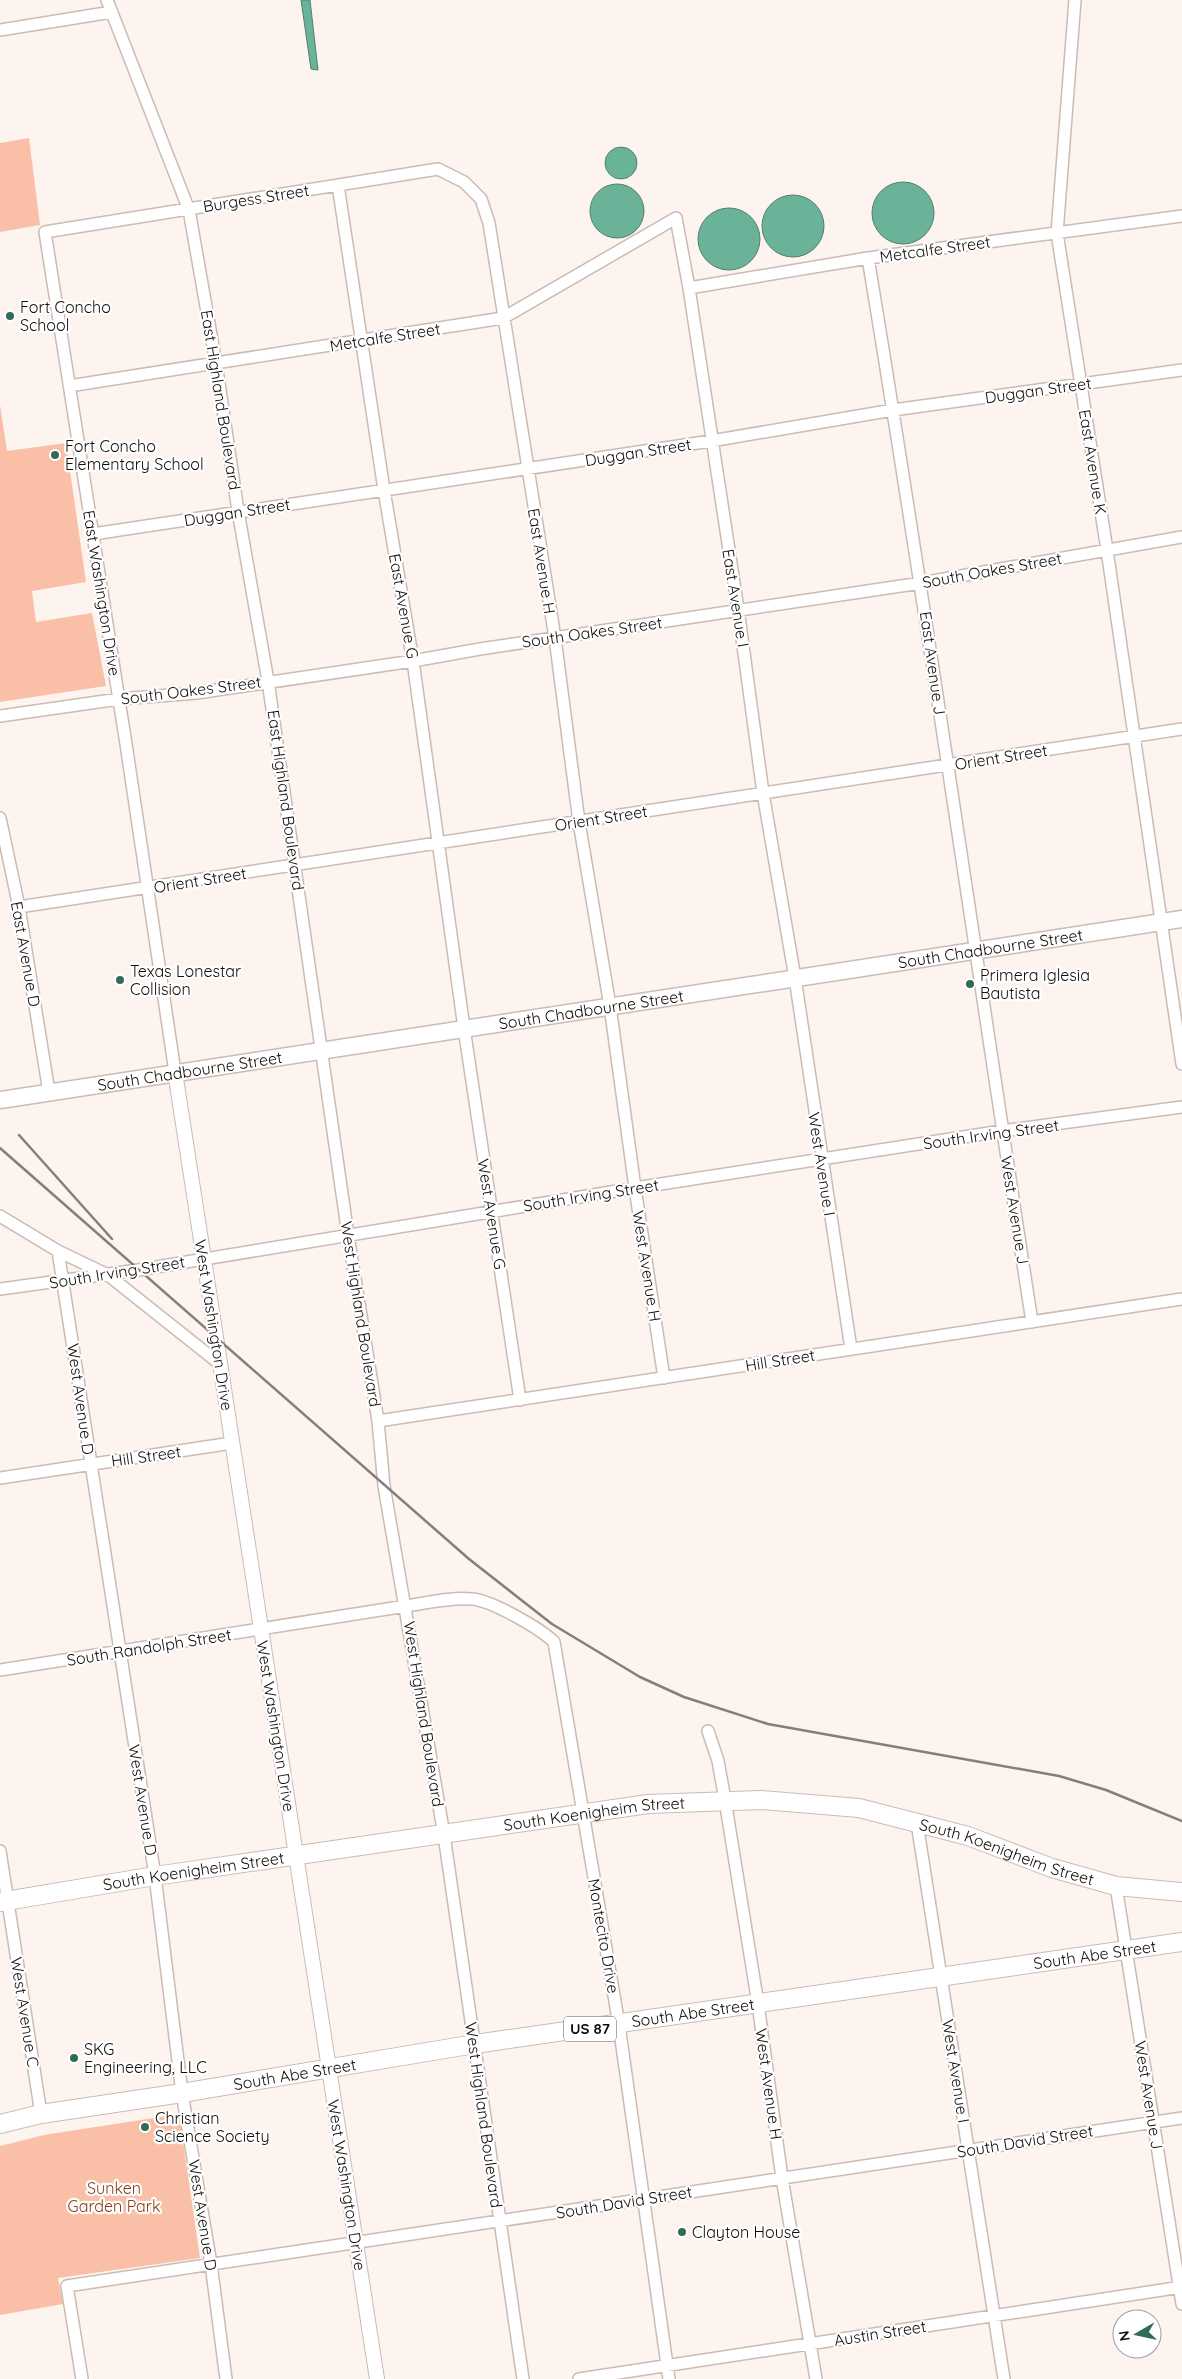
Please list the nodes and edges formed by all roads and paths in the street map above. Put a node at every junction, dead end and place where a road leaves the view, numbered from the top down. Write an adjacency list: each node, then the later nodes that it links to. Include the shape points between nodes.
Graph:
1 (107, 0): 3 (street, East Highland Boulevard)
2 (1075, 0): 11 (street, East Avenue K)
3 (112, 12): 4 (street); 7 (street, East Highland Boulevard)
4 (0, 30)
5 (464, 182): 6 (street, Burgess Street, via 438,169); 14 (street, East Avenue H, via 481,199 489,223)
6 (338, 185): 7 (street, Burgess Street); 15 (street, East Avenue G)
7 (189, 210): 10 (street, Burgess Street); 16 (street, East Highland Boulevard)
8 (1182, 216): 11 (street, Metcalfe Street)
9 (676, 218): 13 (street, East Avenue I); 14 (street, Metcalfe Street)
10 (45, 232): 19 (street, East Washington Drive)
11 (1057, 233): 12 (street, Metcalfe Street); 18 (street, East Avenue K)
12 (868, 258): 13 (street, Metcalfe Street); 20 (street, East Avenue J)
13 (689, 288): 21 (street, East Avenue I)
14 (503, 318): 15 (street, Metcalfe Street); 22 (street, East Avenue H)
15 (361, 340): 16 (street, Metcalfe Street); 23 (street, East Avenue G)
16 (216, 363): 19 (street, Metcalfe Street); 24 (street, East Highland Boulevard)
17 (1182, 370): 18 (street, Duggan Street)
18 (1080, 385): 20 (street, Duggan Street); 27 (street, East Avenue K)
19 (69, 386): 25 (street, East Washington Drive)
20 (893, 410): 21 (street, Duggan Street); 28 (street, East Avenue J)
21 (711, 441): 22 (street, Duggan Street); 29 (street, East Avenue I)
22 (527, 468): 23 (street, Duggan Street); 30 (street, East Avenue H)
23 (384, 490): 24 (street, Duggan Street); 31 (street, East Avenue G)
24 (238, 512): 25 (street, Duggan Street); 32 (street, East Highland Boulevard)
25 (93, 534): 33 (street, East Washington Drive)
26 (1182, 537): 27 (street, South Oakes Street)
27 (1108, 550): 28 (street, South Oakes Street); 36 (street, East Avenue K)
28 (921, 582): 29 (street, South Oakes Street); 37 (street, East Avenue J)
29 (738, 610): 30 (street, South Oakes Street); 38 (street, East Avenue I)
30 (555, 638): 31 (street, South Oakes Street); 40 (street, East Avenue H)
31 (413, 661): 32 (street, South Oakes Street); 41 (street, East Avenue G)
32 (268, 681): 33 (street, South Oakes Street, via 197,693); 42 (street, East Highland Boulevard)
33 (119, 699): 34 (street, South Oakes Street); 43 (street, East Washington Drive)
34 (0, 716)
35 (1182, 729): 36 (street, Orient Street)
36 (1134, 737): 37 (street, Orient Street); 46 (street, East Avenue K)
37 (948, 765): 38 (street, Orient Street); 47 (street, East Avenue J)
38 (763, 793): 40 (street, Orient Street); 48 (street, East Avenue I)
39 (0, 818): 44 (street, East Avenue D)
40 (579, 822): 41 (street, Orient Street); 49 (street, East Avenue H)
41 (437, 843): 42 (street, Orient Street); 50 (street, East Avenue G)
42 (295, 865): 43 (street, Orient Street); 51 (street, East Highland Boulevard)
43 (148, 888): 44 (street, Orient Street); 53 (street, East Washington Drive)
44 (19, 907): 54 (street, East Avenue D)
45 (1182, 919): 46 (main road, South Chadbourne Street)
46 (1163, 922): 47 (main road, South Chadbourne Street); 52 (street, East Avenue K)
47 (974, 950): 48 (main road, South Chadbourne Street); 57 (street, West Avenue J)
48 (795, 978): 49 (main road, South Chadbourne Street); 58 (street, West Avenue I)
49 (610, 1006): 50 (main road, South Chadbourne Street); 59 (street, West Avenue H)
50 (464, 1028): 51 (main road, South Chadbourne Street); 60 (street, West Avenue G)
51 (323, 1050): 53 (main road, South Chadbourne Street); 62 (street, West Highland Boulevard)
52 (1182, 1064)
53 (175, 1072): 54 (main road, South Chadbourne Street); 64 (street, West Washington Drive)
54 (49, 1092): 55 (main road, South Chadbourne Street)
55 (0, 1100)
56 (1182, 1107): 57 (street, South Irving Street)
57 (1002, 1131): 58 (street, South Irving Street); 69 (street, West Avenue J)
58 (821, 1160): 59 (street, South Irving Street); 70 (street, West Avenue I)
59 (635, 1188): 60 (street, South Irving Street); 72 (street, West Avenue H)
60 (491, 1212): 62 (street, South Irving Street); 73 (street, West Avenue G)
61 (0, 1216): 63 (street)
62 (348, 1235): 64 (street, South Irving Street); 74 (street, West Highland Boulevard)
63 (58, 1251): 65 (street); 66 (street, West Avenue D)
64 (204, 1258): 65 (street, South Irving Street); 71 (street, West Washington Drive)
65 (108, 1275): 66 (street, South Irving Street); 71 (street)
66 (63, 1282): 67 (street, South Irving Street); 76 (street, West Avenue D)
67 (0, 1289)
68 (1182, 1299): 69 (street, Hill Street)
69 (1032, 1322): 70 (street, Hill Street)
70 (852, 1349): 72 (street, Hill Street)
71 (220, 1364): 75 (street, West Washington Drive)
72 (664, 1378): 73 (street, Hill Street)
73 (520, 1400): 74 (street, Hill Street)
74 (378, 1421): 78 (street, West Highland Boulevard, via 384,1486)
75 (232, 1443): 76 (street, Hill Street); 79 (street, West Washington Drive)
76 (91, 1464): 77 (street, Hill Street); 81 (street, West Avenue D)
77 (0, 1478)
78 (406, 1606): 79 (street, South Randolph Street); 80 (street, South Randolph Street, via 472,1599 488,1603 546,1634); 87 (street, West Highland Boulevard)
79 (261, 1630): 81 (street, South Randolph Street); 89 (street, West Washington Drive)
80 (554, 1642): 85 (street, Montecito Drive)
81 (120, 1650): 82 (street, South Randolph Street); 90 (street, West Avenue D)
82 (0, 1670)
83 (708, 1731): 84 (street, West Avenue H, via 718,1761)
84 (725, 1800): 85 (main road, South Koenigheim Street, via 648,1804); 86 (main road, South Koenigheim Street, via 859,1808); 97 (street, West Avenue H)
85 (583, 1815): 87 (main road, South Koenigheim Street); 98 (street, Montecito Drive)
86 (917, 1823): 91 (main road, South Koenigheim Street, via 968,1836 1052,1868); 96 (street, West Avenue I)
87 (444, 1835): 89 (main road, South Koenigheim Street); 99 (street, West Highland Boulevard)
88 (0, 1851): 93 (street, West Avenue C)
89 (296, 1856): 90 (main road, South Koenigheim Street); 100 (street, West Washington Drive)
90 (155, 1876): 93 (main road, South Koenigheim Street); 101 (street, West Avenue D)
91 (1116, 1886): 92 (main road, South Koenigheim Street); 95 (street, West Avenue J)
92 (1182, 1892)
93 (4, 1902): 102 (street, West Avenue C)
94 (1182, 1942): 95 (main road, South Abe Street / US 87)
95 (1126, 1949): 96 (main road, South Abe Street / US 87); 104 (street, West Avenue J)
96 (942, 1976): 97 (main road, South Abe Street / US 87); 106 (street, West Avenue I)
97 (758, 2004): 98 (main road, South Abe Street / US 87); 107 (street, West Avenue H)
98 (619, 2025): 99 (main road, South Abe Street / US 87); 108 (street, Montecito Drive)
99 (475, 2044): 100 (main road, South Abe Street / US 87); 109 (street, West Highland Boulevard)
100 (329, 2068): 101 (main road, South Abe Street / US 87); 110 (street, West Washington Drive)
101 (182, 2093): 102 (main road, South Abe Street / US 87); 111 (street, West Avenue D)
102 (41, 2114): 105 (main road, South Abe Street / US 87)
103 (1182, 2118): 104 (street, South David Street)
104 (1154, 2122): 106 (street, South David Street); 112 (street, West Avenue J)
105 (0, 2124)
106 (968, 2150): 107 (street, South David Street); 114 (street, West Avenue I)
107 (782, 2178): 108 (street, South David Street); 115 (street, West Avenue H)
108 (642, 2199): 109 (street, South David Street); 116 (street, Montecito Drive)
109 (499, 2221): 110 (street, South David Street); 120 (street, West Highland Boulevard)
110 (356, 2242): 111 (street, South David Street); 119 (street, West Washington Drive)
111 (212, 2264): 117 (street, South David Street, via 67,2286); 118 (street, West Avenue D)
112 (1181, 2287): 113 (street, West Avenue J); 114 (street, Austin Street)
113 (1182, 2304)
114 (992, 2316): 115 (street, Austin Street); 124 (street, West Avenue I)
115 (811, 2344): 116 (street, Austin Street); 123 (street, West Avenue H)
116 (667, 2366): 121 (street, Austin Street); 122 (street, Montecito Drive)
117 (82, 2379)
118 (226, 2379)
119 (377, 2379)
120 (523, 2379)
121 (579, 2379)
122 (669, 2379)
123 (816, 2379)
124 (1004, 2379)

